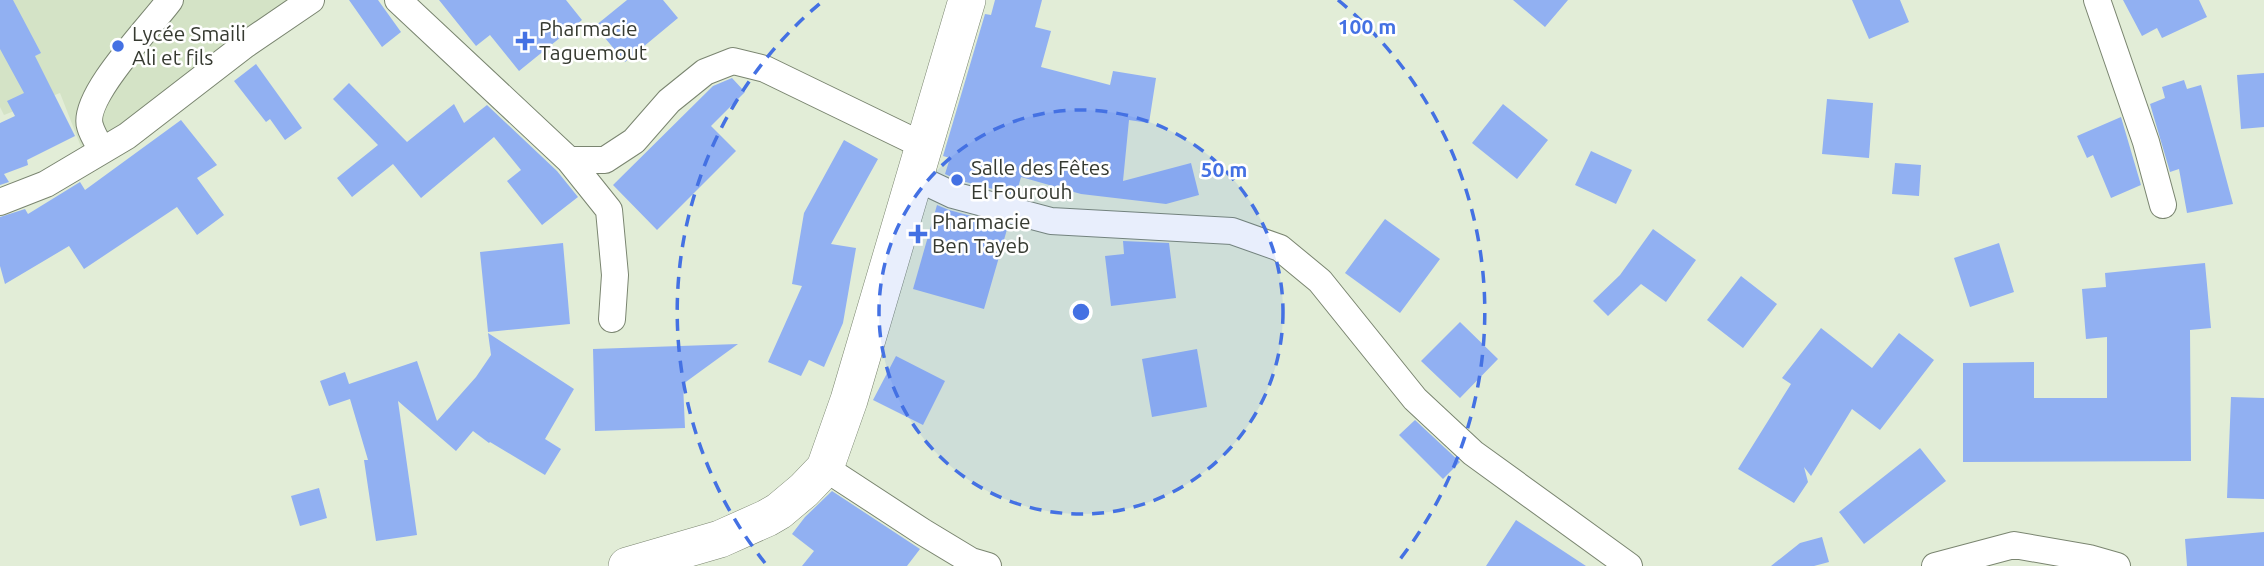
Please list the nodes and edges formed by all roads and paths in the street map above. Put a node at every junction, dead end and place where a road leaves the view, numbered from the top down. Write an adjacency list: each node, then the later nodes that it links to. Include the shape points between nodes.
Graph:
1 (170, 0): 6 (street, via 90,106 89,125)
2 (311, 0): 6 (street)
3 (398, 0): 7 (street)
4 (968, 0): 8 (main road)
5 (2097, 0): 10 (street)
6 (102, 150): 9 (street, via 46,184)
7 (569, 160): 8 (street, via 606,160 634,141 669,101 705,72 733,61 765,69); 11 (street, via 609,210 615,275)
8 (920, 162): 12 (main road); 15 (street, via 953,195 1051,220 1232,231 1280,248 1320,281 1415,399 1473,453)
9 (0, 202)
10 (2163, 205)
11 (612, 319)
12 (825, 468): 13 (main road, via 804,491 767,518 720,539); 14 (street, via 971,561)
13 (627, 566)
14 (988, 566)
15 (1629, 566)
16 (1935, 566): 17 (street, via 2014,545)
17 (2117, 566)

